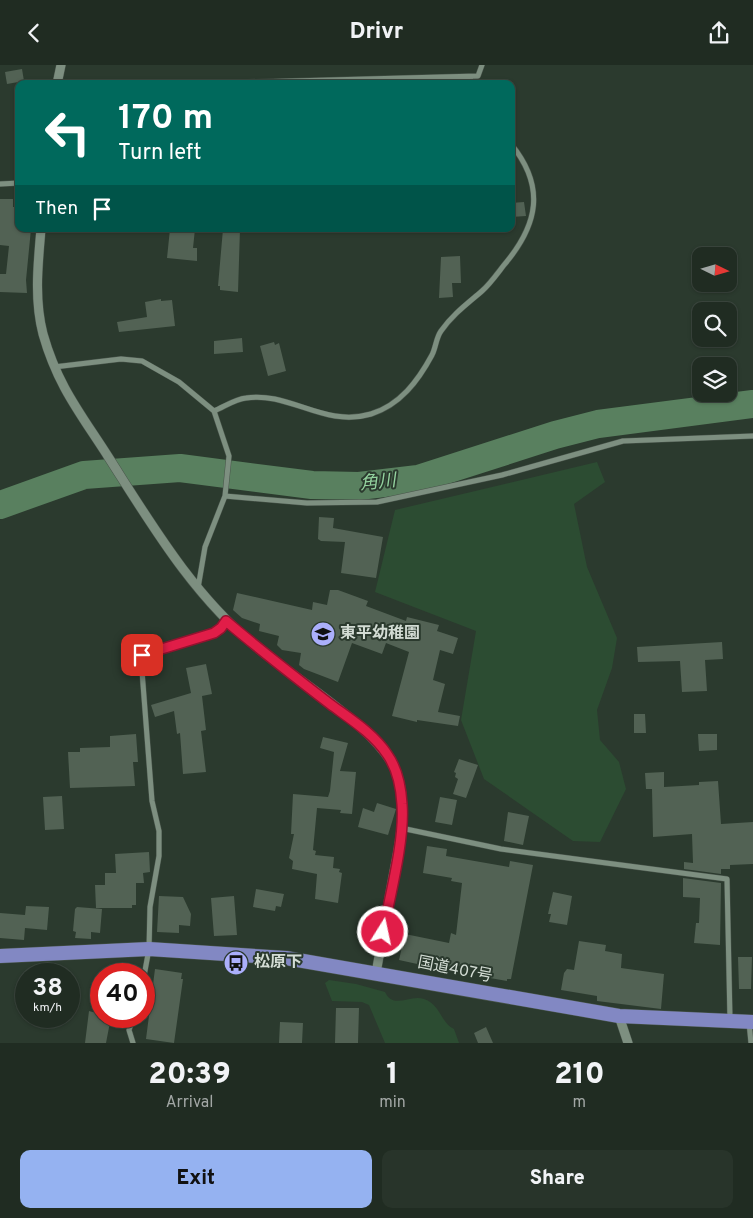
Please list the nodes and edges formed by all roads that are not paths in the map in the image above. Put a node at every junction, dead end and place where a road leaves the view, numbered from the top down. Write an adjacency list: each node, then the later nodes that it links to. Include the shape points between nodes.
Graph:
1 (61, 65): 4 (street)
2 (482, 65): 3 (street, via 478,77)
3 (469, 77): 5 (street); 6 (street)
4 (57, 80)
5 (343, 80)
6 (471, 80)
7 (515, 149): 12 (street, via 533,185 531,223 510,258 483,290 459,308 440,332 432,355 407,392 392,406 370,414 343,418 267,398 245,398)
8 (15, 183): 9 (street)
9 (0, 184)
10 (41, 232): 11 (street, via 37,289 43,333)
11 (54, 367): 12 (street, via 121,359 142,361 180,382); 15 (street, via 65,392)
12 (214, 411): 14 (street, via 229,456)
13 (753, 436): 14 (street, via 623,441 502,475 377,503 307,503)
14 (225, 494): 15 (street, via 205,547)
15 (198, 589): 16 (street)
16 (226, 621): 17 (street, via 378,742 399,779); 18 (street, via 214,633 142,655 141,658 152,801 159,831 159,856 150,907)
17 (401, 828): 21 (street); 23 (street, via 501,849 727,879)
18 (149, 949): 19 (highway, 国道407号); 20 (street); 21 (highway, 国道407号, via 286,958)
19 (0, 956)
20 (146, 963)
21 (376, 973): 22 (highway, 国道407号)
22 (619, 1016): 23 (highway, 国道407号); 27 (street)
23 (730, 1021): 24 (highway, 国道407号)
24 (751, 1022): 28 (street)
25 (130, 1028): 26 (street)
26 (134, 1043)
27 (628, 1043)
28 (751, 1043)

